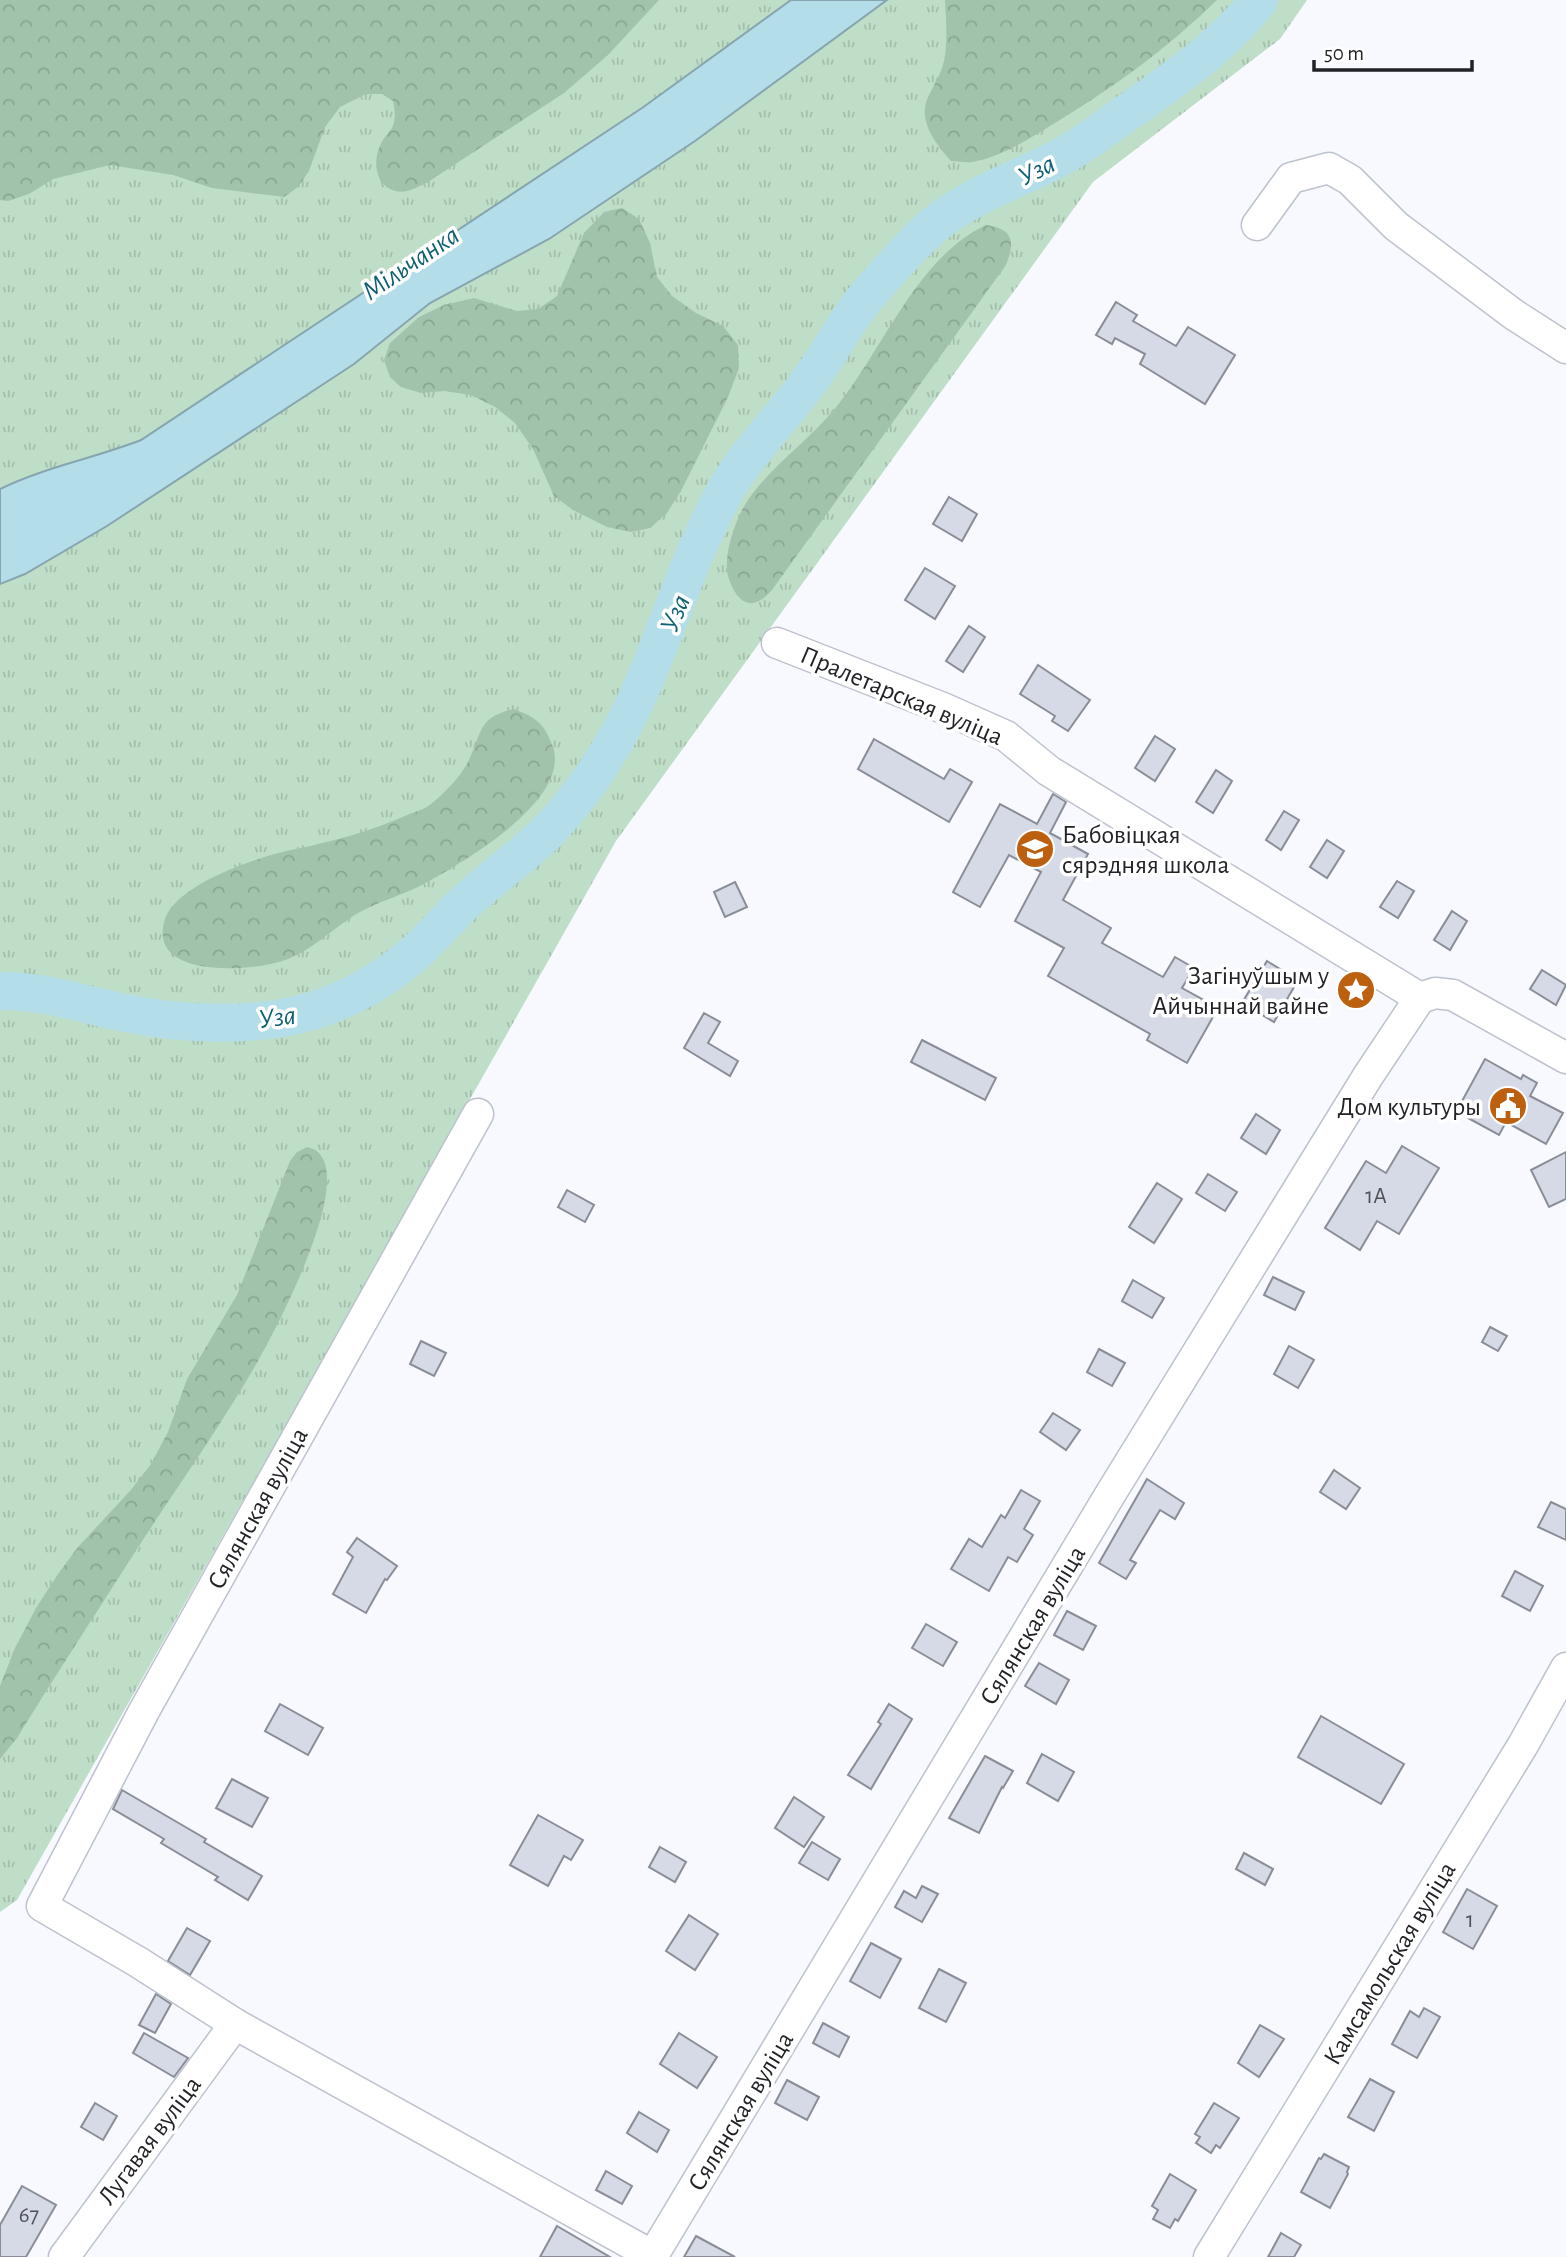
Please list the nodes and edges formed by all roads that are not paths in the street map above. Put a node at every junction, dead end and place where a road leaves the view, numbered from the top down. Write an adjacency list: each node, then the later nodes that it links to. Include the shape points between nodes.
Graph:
1 (1257, 225): 2 (street, via 1291,178 1329,168 1350,180 1406,234)
2 (1566, 348)
3 (777, 643): 4 (street, Пралетарская вуліца, via 1006,736 1049,771)
4 (1420, 998): 5 (street, via 1435,993 1452,995); 10 (street, Сялянская вуліца, via 1111,1493)
5 (1566, 1058)
6 (478, 1114): 8 (street, Сялянская вуліца, via 144,1711 42,1906)
7 (1566, 1668): 11 (street, Камсамольская вуліца)
8 (235, 2024): 9 (street, Лугавая вуліца); 10 (street)
9 (64, 2257)
10 (653, 2257)
11 (1209, 2257)

